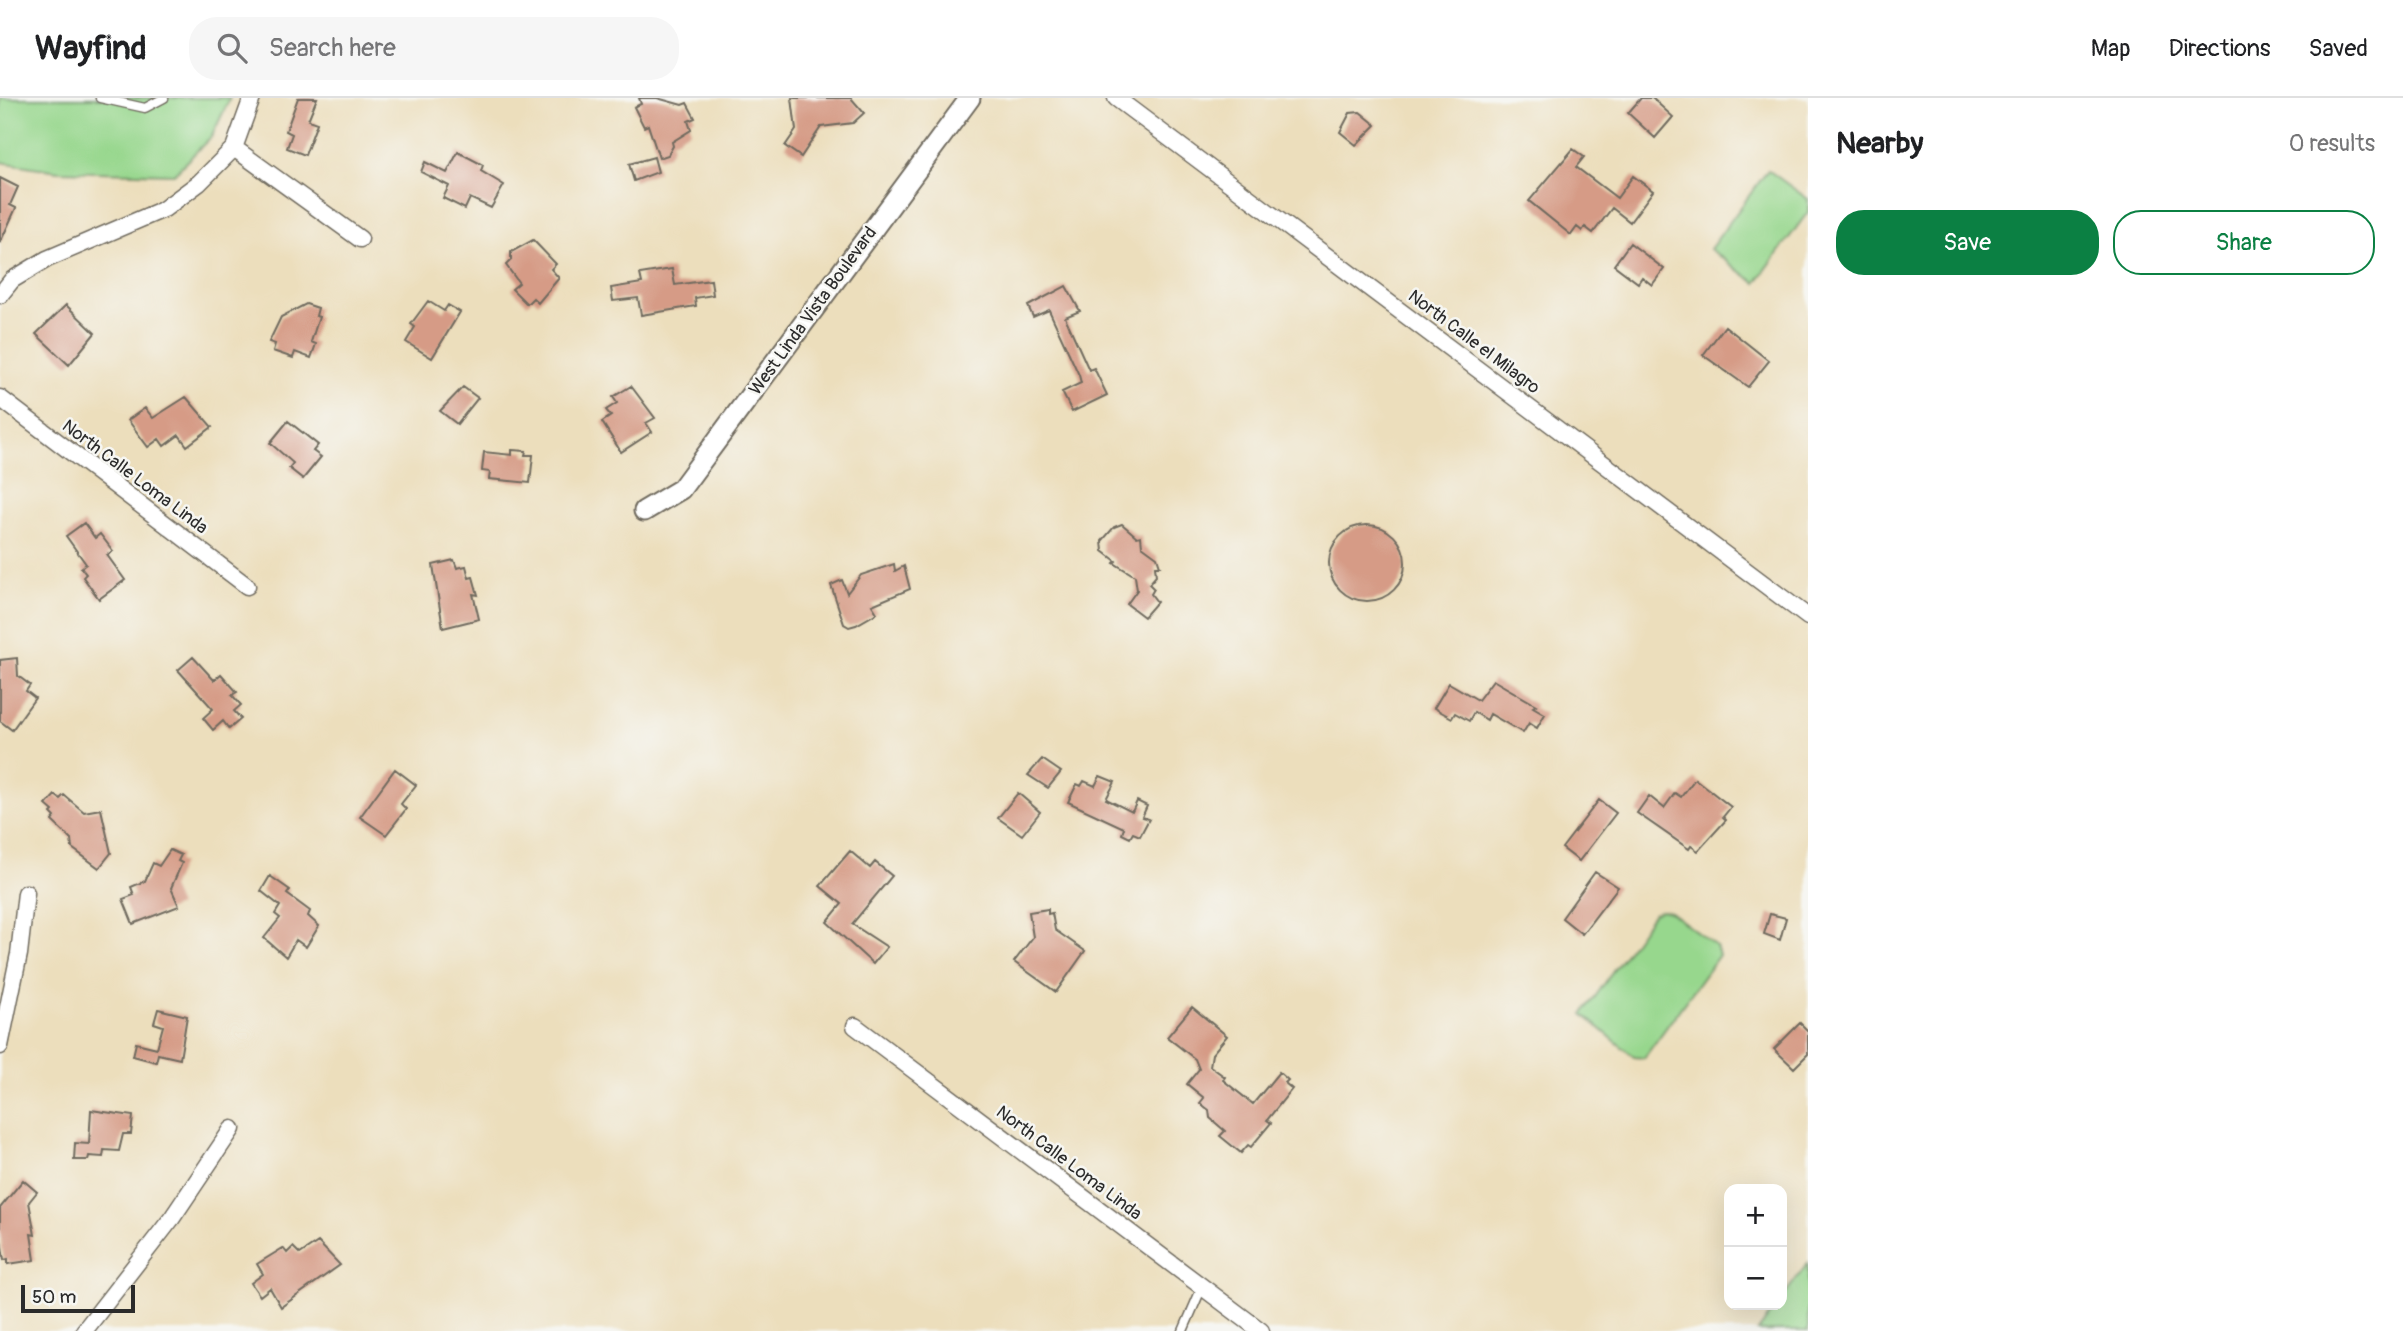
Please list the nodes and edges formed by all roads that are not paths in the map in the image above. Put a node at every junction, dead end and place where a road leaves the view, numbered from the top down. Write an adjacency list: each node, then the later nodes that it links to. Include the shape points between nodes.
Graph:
1 (100, 98): 2 (lane, via 145,108)
2 (163, 98)
3 (252, 98): 6 (street)
4 (970, 98): 10 (street, West Linda Vista Boulevard, via 681,489)
5 (1116, 98): 12 (street, North Calle el Milagro)
6 (234, 148): 7 (street); 8 (street, via 164,209 47,259 12,280)
7 (360, 239)
8 (0, 295)
9 (0, 398): 11 (street, North Calle Loma Linda)
10 (644, 511)
11 (247, 586)
12 (1808, 617)
13 (26, 893): 15 (street)
14 (855, 1026): 17 (street, North Calle Loma Linda)
15 (0, 1046)
16 (232, 1129): 18 (street, via 172,1218)
17 (1202, 1287): 19 (lane); 20 (street, North Calle Loma Linda)
18 (84, 1331)
19 (1183, 1331)
20 (1261, 1331)

